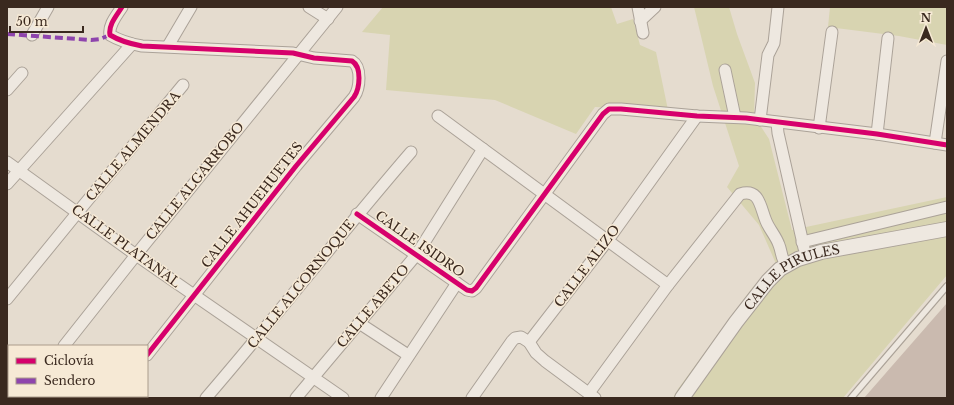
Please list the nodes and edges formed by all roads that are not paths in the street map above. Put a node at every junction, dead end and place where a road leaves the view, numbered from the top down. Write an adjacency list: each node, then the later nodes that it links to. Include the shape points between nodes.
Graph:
1 (48, 7): 13 (street)
2 (122, 7): 15 (street, via 111,26 110,35)
3 (191, 7): 16 (street)
4 (310, 7): 9 (street)
5 (337, 7): 9 (street, CALLE ALGARROBO)
6 (638, 7): 10 (street)
7 (655, 7): 10 (street)
8 (778, 7): 26 (street, via 774,43 768,55)
9 (328, 19): 17 (street, CALLE ALGARROBO)
10 (640, 21): 12 (street)
11 (832, 32): 28 (street)
12 (643, 33)
13 (32, 36)
14 (888, 38): 29 (street)
15 (132, 44): 16 (street); 35 (street)
16 (168, 46): 17 (street)
17 (298, 54): 45 (street, CALLE ALGARROBO); 51 (street, CALLE AHUEHUETES, via 314,58 348,60 356,64 357,91)
18 (947, 61): 30 (street)
19 (725, 70): 25 (street)
20 (22, 73): 22 (street)
21 (183, 86): 39 (street, CALLE ALMENDRA)
22 (7, 90)
23 (438, 116): 32 (street)
24 (696, 116): 25 (street); 37 (street, via 609,109); 42 (street, CALLE ALIZO)
25 (735, 118): 26 (street)
26 (760, 120): 27 (street)
27 (777, 122): 28 (street); 43 (street)
28 (819, 128): 29 (street)
29 (877, 134): 30 (street)
30 (935, 143): 31 (street)
31 (947, 145)
32 (483, 149): 37 (street); 44 (street, CALLE ABETO)
33 (411, 152): 40 (street, CALLE ALCORNOQUE)
34 (7, 162): 35 (street, CALLE PLATANAL)
35 (18, 170): 36 (street); 39 (street, CALLE PLATANAL)
36 (7, 184)
37 (543, 195): 42 (street); 48 (street, CALLE ISIDRO, via 476,288 472,291 467,290)
38 (947, 207): 43 (street, CALLE PIRULES)
39 (78, 212): 45 (street, CALLE PLATANAL); 52 (street, CALLE ALMENDRA)
40 (357, 214): 44 (street, CALLE ISIDRO); 54 (street, CALLE ALCORNOQUE)
41 (947, 229): 46 (street, CALLE PIRULES)
42 (608, 240): 49 (street); 55 (street, CALLE ALIZO)
43 (802, 242): 46 (street)
44 (417, 254): 48 (street, CALLE ISIDRO); 53 (street, CALLE ABETO)
45 (136, 255): 51 (street, CALLE PLATANAL); 56 (street, CALLE ALGARROBO)
46 (805, 256): 47 (street, CALLE PIRULES)
47 (787, 265): 49 (street, via 766,221 761,204 753,194 747,192 740,194); 66 (street, CALLE PIRULES, via 774,274 761,290)
48 (457, 283): 58 (street)
49 (668, 285): 60 (street)
50 (947, 286): 67 (lane)
51 (194, 295): 54 (street, CALLE PLATANAL); 57 (street, CALLE AHUEHUETES)
52 (7, 300)
53 (360, 323): 58 (street); 59 (street, CALLE ABETO)
54 (257, 339): 59 (street, CALLE PLATANAL); 61 (street, CALLE ALCORNOQUE)
55 (529, 342): 60 (street, via 545,361); 65 (street, via 525,338 515,338)
56 (65, 345)
57 (148, 354)
58 (408, 355): 64 (street)
59 (313, 378): 62 (street, CALLE ABETO); 63 (street, CALLE PLATANAL)
60 (592, 396)
61 (206, 398)
62 (296, 398)
63 (343, 398)
64 (381, 398)
65 (472, 398)
66 (682, 398)
67 (851, 398)

